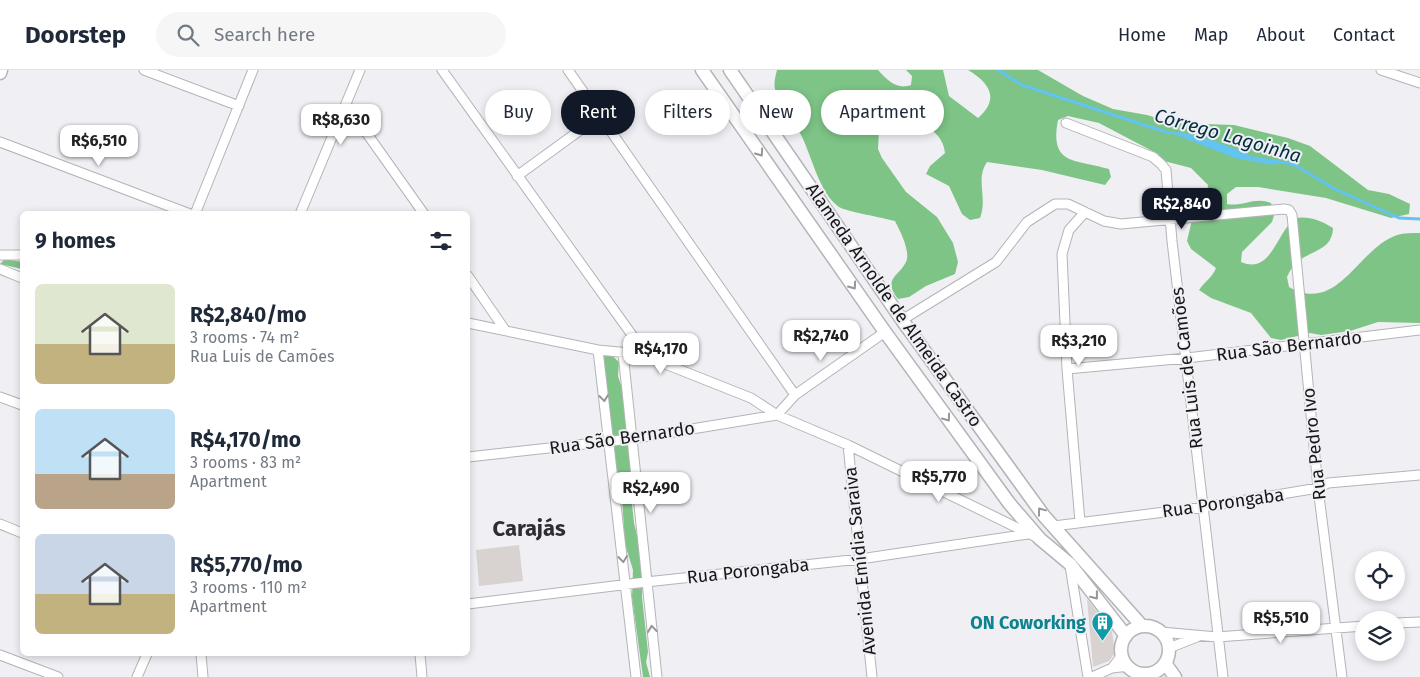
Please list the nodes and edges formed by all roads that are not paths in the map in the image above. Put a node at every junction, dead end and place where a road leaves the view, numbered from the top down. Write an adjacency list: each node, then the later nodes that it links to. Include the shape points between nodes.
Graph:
1 (144, 70): 12 (street)
2 (254, 70): 12 (street)
3 (360, 70): 11 (street)
4 (442, 70): 17 (street)
5 (568, 70): 10 (street)
6 (702, 70): 25 (main road, Alameda Arnolde de Almeida Castro, one-way to 25)
7 (730, 70): 23 (main road, Alameda Arnolde de Almeida Castro)
8 (1382, 70): 9 (street)
9 (1420, 83)
10 (583, 90)
11 (346, 104): 20 (street); 21 (street)
12 (239, 106): 19 (street)
13 (1066, 123): 24 (street, Rua Luis de Camões, via 1153,157 1161,164 1166,170)
14 (573, 135): 17 (street)
15 (615, 135): 42 (street)
16 (0, 142): 18 (street)
17 (517, 176): 39 (street, via 632,335)
18 (182, 211)
19 (196, 211)
20 (301, 211)
21 (422, 211)
22 (1086, 212): 24 (street, via 1121,224); 31 (street, via 1068,204 1055,204 1027,222 996,262); 41 (street, via 1069,230 1062,254)
23 (832, 218): 25 (main road); 31 (main road, Alameda Arnolde de Almeida Castro)
24 (1170, 219): 36 (street, Rua Pedro Ivo, via 1289,210); 40 (street, Rua Luis de Camões)
25 (814, 231): 35 (main road, Alameda Arnolde de Almeida Castro, one-way to 35)
26 (0, 255): 27 (street)
27 (20, 255)
28 (0, 270): 29 (street)
29 (20, 277)
30 (470, 279): 33 (street)
31 (902, 320): 55 (main road, Alameda Arnolde de Almeida Castro, one-way to 31)
32 (470, 324): 33 (street)
33 (505, 330): 37 (street)
34 (1420, 330): 36 (street, Rua São Bernardo)
35 (885, 332): 42 (street); 57 (main road, Alameda Arnolde de Almeida Castro, one-way to 57)
36 (1304, 344): 40 (street, Rua São Bernardo); 51 (street, Rua Pedro Ivo)
37 (598, 350): 38 (street); 47 (street, one-way to 47)
38 (622, 353): 39 (street); 46 (street)
39 (640, 354): 45 (street, via 751,398)
40 (1187, 358): 41 (street, Rua São Bernardo); 52 (street, Rua Luis de Camões)
41 (1067, 369): 53 (street)
42 (795, 395): 45 (street)
43 (0, 397): 44 (street)
44 (20, 404)
45 (776, 415): 46 (street, Rua São Bernardo); 48 (street)
46 (631, 439): 47 (street, Rua São Bernardo); 60 (street)
47 (609, 442): 49 (street, Rua São Bernardo); 61 (street, one-way to 61)
48 (848, 445): 57 (street); 58 (street, Avenida Emídia Saraiva)
49 (470, 457)
50 (1420, 475): 51 (street, Rua Porongaba, via 1328,483)
51 (1318, 488): 52 (street, Rua Porongaba); 67 (street, Rua Pedro Ivo)
52 (1204, 507): 53 (street, Rua Porongaba); 71 (street, Rua Luis de Camões)
53 (1080, 522): 55 (street, Rua Porongaba)
54 (0, 524): 56 (street)
55 (1054, 526): 65 (main road, Alameda Arnolde de Almeida Castro)
56 (20, 532)
57 (1034, 537): 58 (street, Rua Porongaba); 59 (main road, Alameda Arnolde de Almeida Castro)
58 (860, 559): 60 (street, Rua Porongaba); 86 (street, Avenida Emídia Saraiva)
59 (1070, 564): 69 (main road, Alameda Arnolde de Almeida Castro, one-way to 69); 87 (street)
60 (646, 582): 61 (street, Rua Porongaba); 85 (street, one-way to 60)
61 (626, 584): 62 (street, Rua Porongaba); 84 (street)
62 (470, 604)
63 (1420, 622): 64 (street)
64 (1405, 623)
65 (1142, 626): 68 (main road); 69 (main road)
66 (1355, 627): 67 (street)
67 (1335, 628): 71 (street); 91 (street, Rua Pedro Ivo)
68 (1161, 632): 70 (street); 72 (main road)
69 (1126, 636): 77 (main road, via 1122,647)
70 (1198, 637): 71 (street); 72 (street)
71 (1217, 638): 90 (street, Rua Luis de Camões)
72 (1169, 648): 78 (main road)
73 (0, 655): 80 (street)
74 (146, 656): 81 (street)
75 (201, 656): 82 (street)
76 (420, 656): 83 (street)
77 (1126, 661): 79 (main road); 88 (street)
78 (1165, 663): 79 (main road); 89 (main road)
79 (1147, 675)
80 (58, 677)
81 (137, 677)
82 (204, 677)
83 (422, 677)
84 (636, 677)
85 (657, 677)
86 (872, 677)
87 (1088, 677)
88 (1092, 677)
89 (1175, 677)
90 (1223, 677)
91 (1342, 677)

